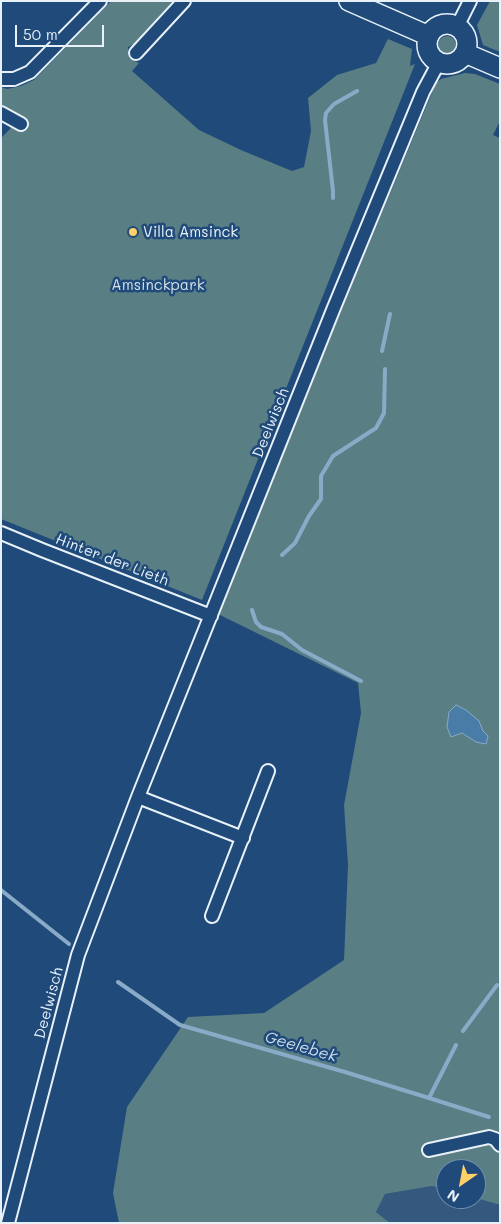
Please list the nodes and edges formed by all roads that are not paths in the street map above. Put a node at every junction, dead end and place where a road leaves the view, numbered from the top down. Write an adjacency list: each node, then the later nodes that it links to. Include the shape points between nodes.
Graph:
1 (100, 1): 11 (street, via 30,72 14,79)
2 (184, 1): 7 (street)
3 (350, 1): 6 (street)
4 (470, 1): 5 (street)
5 (457, 27): 6 (street, via 441,26); 8 (street, via 466,38)
6 (429, 36): 9 (street, via 429,51)
7 (136, 53)
8 (465, 53): 9 (street, via 454,63); 10 (street)
9 (439, 62): 15 (street, Deelwisch, via 332,310)
10 (500, 68)
11 (1, 79)
12 (1, 112): 13 (street)
13 (21, 124)
14 (1, 532): 15 (street, Hinter der Lieth)
15 (211, 616): 17 (street, Deelwisch)
16 (268, 771): 18 (street)
17 (138, 797): 18 (street); 22 (street, Deelwisch, via 78,955)
18 (243, 838): 19 (street)
19 (212, 916)
20 (500, 1145): 21 (street, via 490,1137)
21 (429, 1150)
22 (8, 1223)

